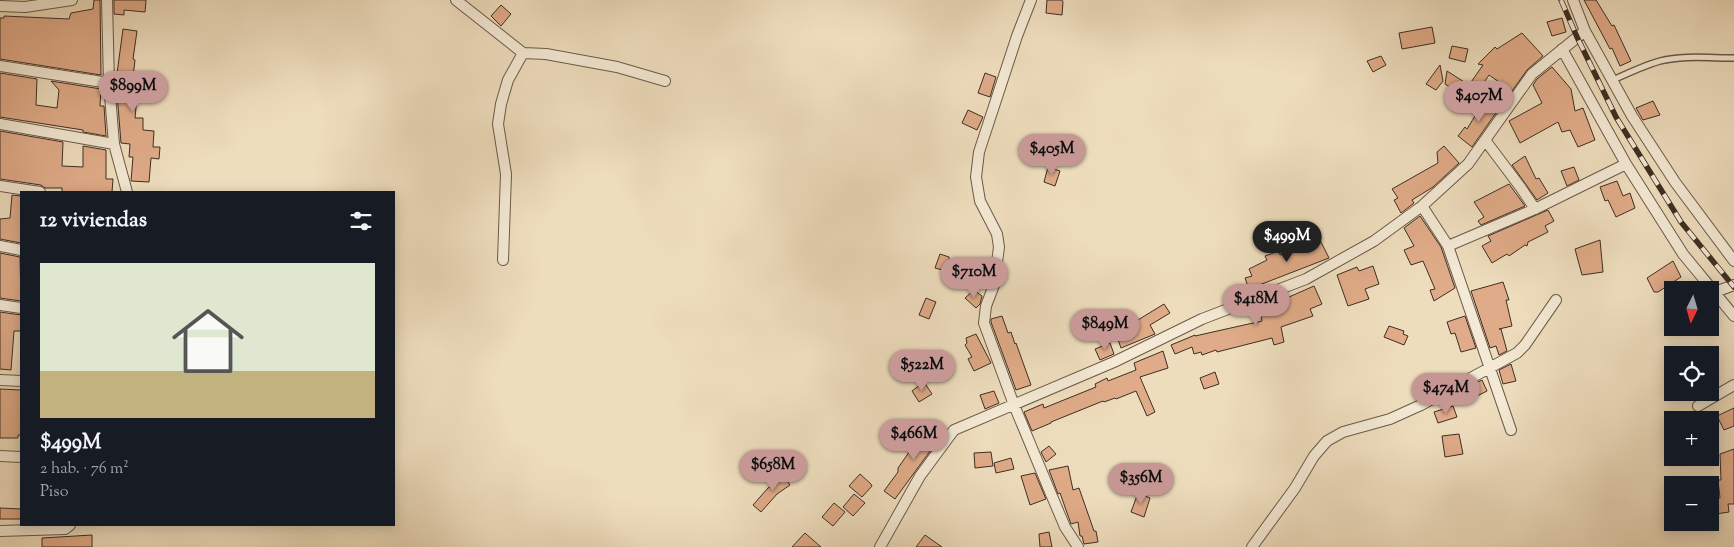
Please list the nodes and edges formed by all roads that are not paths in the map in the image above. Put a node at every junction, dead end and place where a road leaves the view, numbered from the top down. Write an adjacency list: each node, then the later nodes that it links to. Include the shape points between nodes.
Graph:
1 (72, 0): 6 (street, via 25,7)
2 (107, 0): 14 (street)
3 (456, 0): 9 (street)
4 (1031, 0): 41 (street, via 979,152 976,177 980,201 997,234 998,248 994,285 984,323)
5 (1573, 0): 7 (street)
6 (0, 6)
7 (1585, 31): 8 (street); 12 (street)
8 (1562, 49): 16 (street, via 1532,74); 18 (street)
9 (523, 53): 13 (street, via 617,67); 27 (street, via 508,80 498,124 506,174)
10 (1734, 58): 12 (lane, via 1662,60)
11 (0, 66): 14 (street)
12 (1613, 80): 28 (street, via 1675,182)
13 (665, 81)
14 (109, 83): 17 (street)
15 (0, 124): 17 (street)
16 (1485, 140): 22 (street, via 1468,164); 23 (street)
17 (114, 144): 21 (street)
18 (1626, 164): 23 (street); 29 (street, via 1683,254)
19 (0, 186): 20 (street)
20 (33, 191)
21 (127, 191)
22 (1422, 206): 25 (street); 41 (street, via 1374,241 1306,278 1202,319)
23 (1535, 209): 25 (street)
24 (0, 246): 26 (street)
25 (1448, 246): 37 (street)
26 (20, 250)
27 (503, 260)
28 (1734, 261)
29 (1706, 281)
30 (1734, 285): 31 (street)
31 (1719, 291)
32 (1719, 297): 36 (street)
33 (1556, 300): 37 (street, via 1525,345 1517,353)
34 (0, 305): 35 (street)
35 (20, 308)
36 (1734, 316)
37 (1490, 367): 43 (street); 50 (street, via 1398,415 1343,432 1327,441)
38 (0, 380): 39 (street)
39 (20, 381)
40 (1734, 385): 42 (street)
41 (1014, 405): 48 (street, via 954,430 920,476); 49 (street, via 1065,527)
42 (1698, 406)
43 (1511, 430)
44 (0, 456): 45 (street)
45 (20, 457)
46 (69, 526): 47 (street, via 65,529)
47 (0, 531)
48 (880, 547)
49 (1078, 547)
50 (1252, 547)

